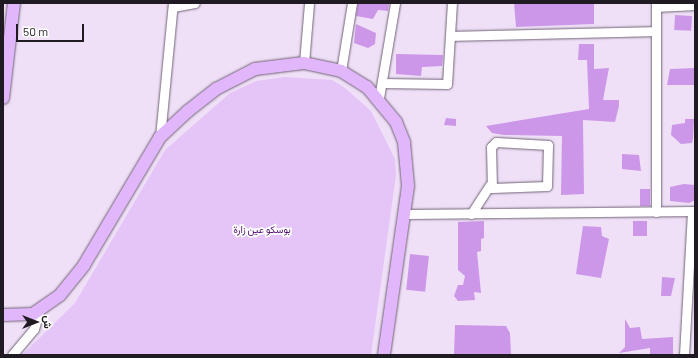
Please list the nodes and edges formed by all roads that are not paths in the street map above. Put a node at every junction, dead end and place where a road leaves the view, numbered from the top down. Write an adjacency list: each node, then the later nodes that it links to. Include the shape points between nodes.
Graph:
1 (14, 3): 15 (main road)
2 (195, 3): 7 (street)
3 (309, 3): 12 (street)
4 (352, 3): 13 (street)
5 (395, 3): 14 (street)
6 (452, 3): 11 (street)
7 (173, 5): 17 (street)
8 (656, 5): 9 (street); 10 (street)
9 (695, 5)
10 (656, 31): 11 (street); 20 (street)
11 (452, 36): 14 (street, via 447,84)
12 (304, 63): 13 (main road); 17 (main road, via 272,64 234,78 202,99)
13 (342, 72): 16 (main road, via 356,78)
14 (382, 83): 16 (street)
15 (3, 98)
16 (379, 98): 21 (main road, via 396,122 404,142 408,186)
17 (160, 137): 23 (main road, via 84,265 60,294)
18 (490, 185): 18 (street, via 496,188 547,186 548,145 492,143); 22 (street)
19 (693, 211): 20 (street); 27 (street)
20 (656, 212): 22 (street)
21 (406, 214): 22 (street); 26 (main road)
22 (471, 214)
23 (39, 312): 24 (main road, via 19,317); 25 (street, via 34,329)
24 (3, 315)
25 (12, 355)
26 (384, 355)
27 (684, 355)

